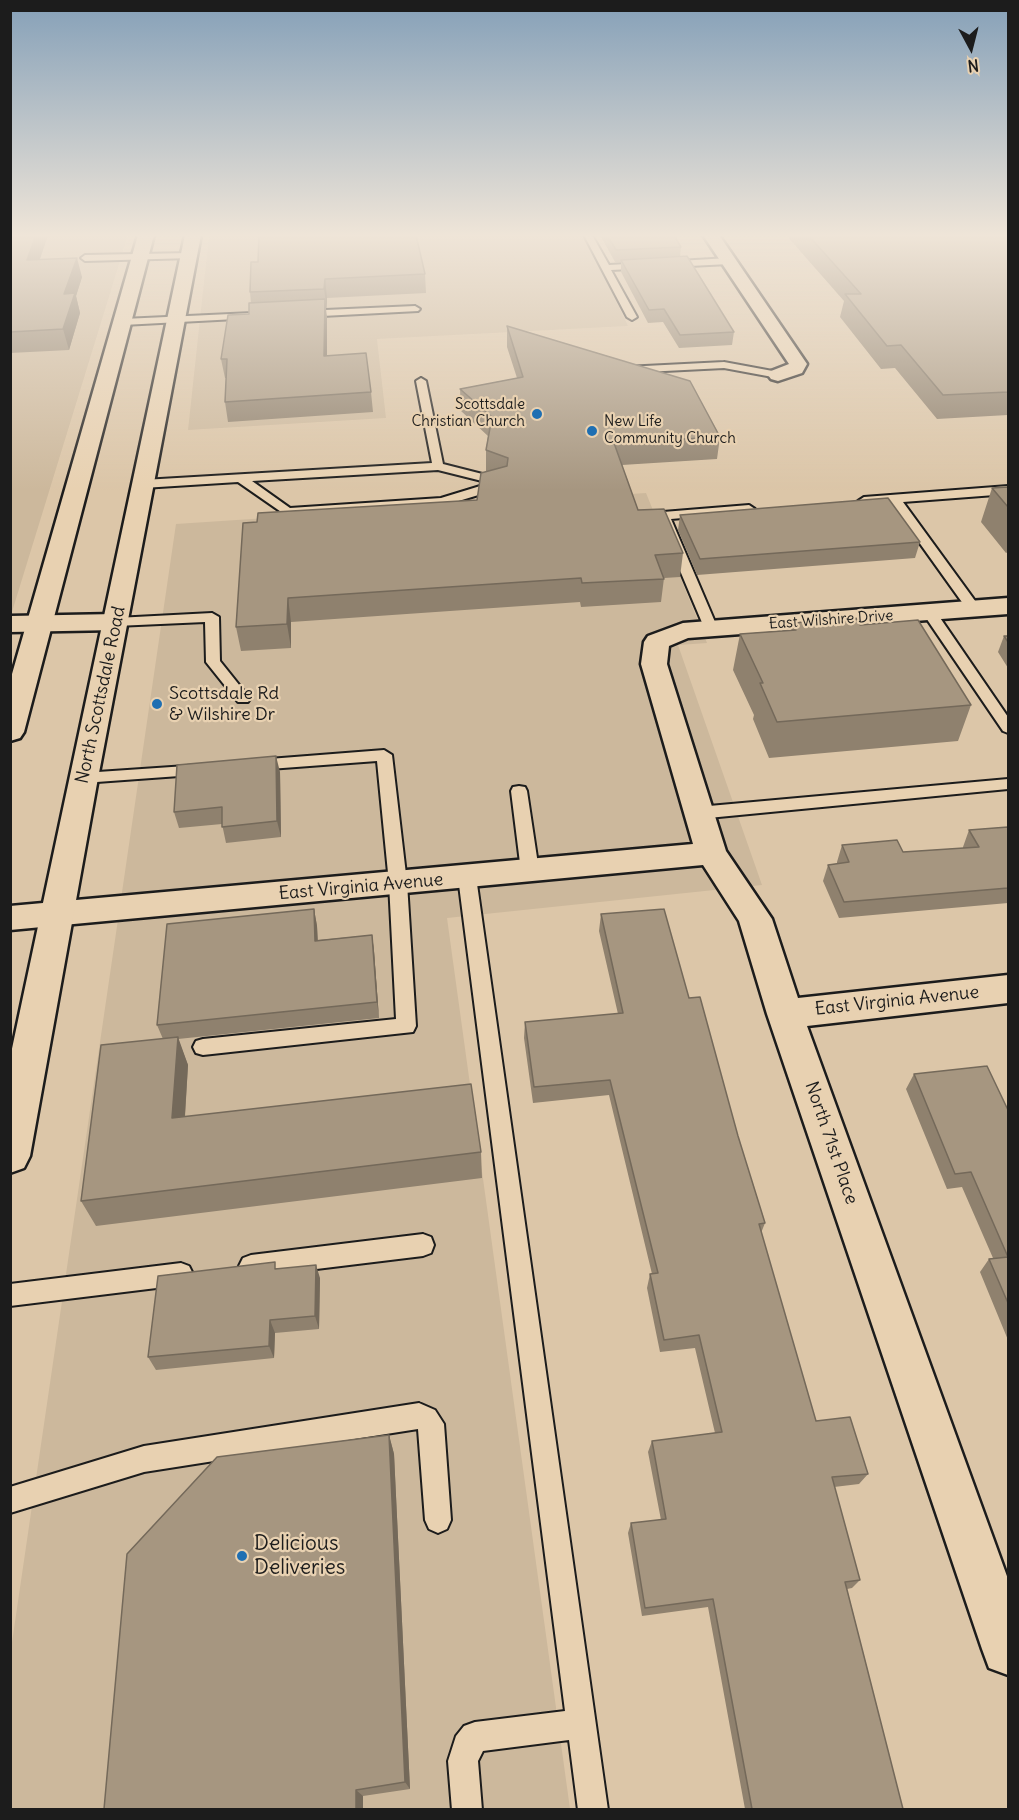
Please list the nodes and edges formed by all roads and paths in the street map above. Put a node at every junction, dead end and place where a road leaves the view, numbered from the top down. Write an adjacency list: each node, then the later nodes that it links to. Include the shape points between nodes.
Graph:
1 (176, 319): 10 (main road, North Scottsdale Road)
2 (160, 320): 4 (lane)
3 (768, 320): 6 (main road, via 798,364)
4 (123, 322): 18 (main road)
5 (623, 370): 6 (lane, via 724,365)
6 (778, 375)
7 (421, 381): 8 (lane)
8 (438, 466): 9 (lane); 9 (lane, via 502,483 442,501 287,512)
9 (240, 478): 10 (lane)
10 (143, 484): 19 (main road, North Scottsdale Road)
11 (1008, 490): 12 (lane)
12 (895, 499): 13 (lane); 16 (lane)
13 (849, 502)
14 (767, 508): 21 (lane, via 663,516)
15 (1008, 606): 16 (main road, East Wilshire Drive)
16 (974, 609): 17 (main road, East Wilshire Drive)
17 (928, 612): 21 (main road, East Wilshire Drive); 24 (lane)
18 (42, 622): 19 (main road); 20 (main road); 25 (main road)
19 (116, 622): 23 (lane, via 212,617 213,662); 28 (main road, North Scottsdale Road)
20 (10, 624)
21 (711, 629): 22 (main road, East Wilshire Drive, via 683,631)
22 (657, 642): 31 (main road, North 71st Place, via 654,663)
23 (243, 699)
24 (1008, 728)
25 (10, 732)
26 (241, 767): 35 (lane, via 384,755)
27 (217, 769): 28 (lane)
28 (83, 778): 36 (main road, North Scottsdale Road)
29 (1008, 784): 31 (lane)
30 (519, 791): 33 (lane)
31 (698, 813): 32 (main road, North 71st Place)
32 (711, 853): 33 (main road, East Virginia Avenue); 39 (main road, North 71st Place, via 755,919)
33 (530, 871): 34 (main road, East Virginia Avenue)
34 (467, 877): 35 (main road, East Virginia Avenue); 49 (lane)
35 (398, 883): 36 (main road, East Virginia Avenue); 40 (lane, via 406,1026)
36 (57, 915): 37 (main road, East Virginia Avenue); 41 (main road, North Scottsdale Road)
37 (10, 918)
38 (1008, 989): 39 (main road, East Virginia Avenue)
39 (785, 1014): 48 (main road, North 71st Place)
40 (203, 1047)
41 (10, 1156)
42 (423, 1245): 43 (lane)
43 (235, 1268)
44 (200, 1272): 45 (lane)
45 (10, 1295)
46 (10, 1500): 47 (lane, via 144,1459 419,1416 431,1424)
47 (438, 1520)
48 (1008, 1649)
49 (581, 1724): 50 (lane, via 475,1737 463,1761); 51 (lane)
50 (467, 1809)
51 (593, 1809)

